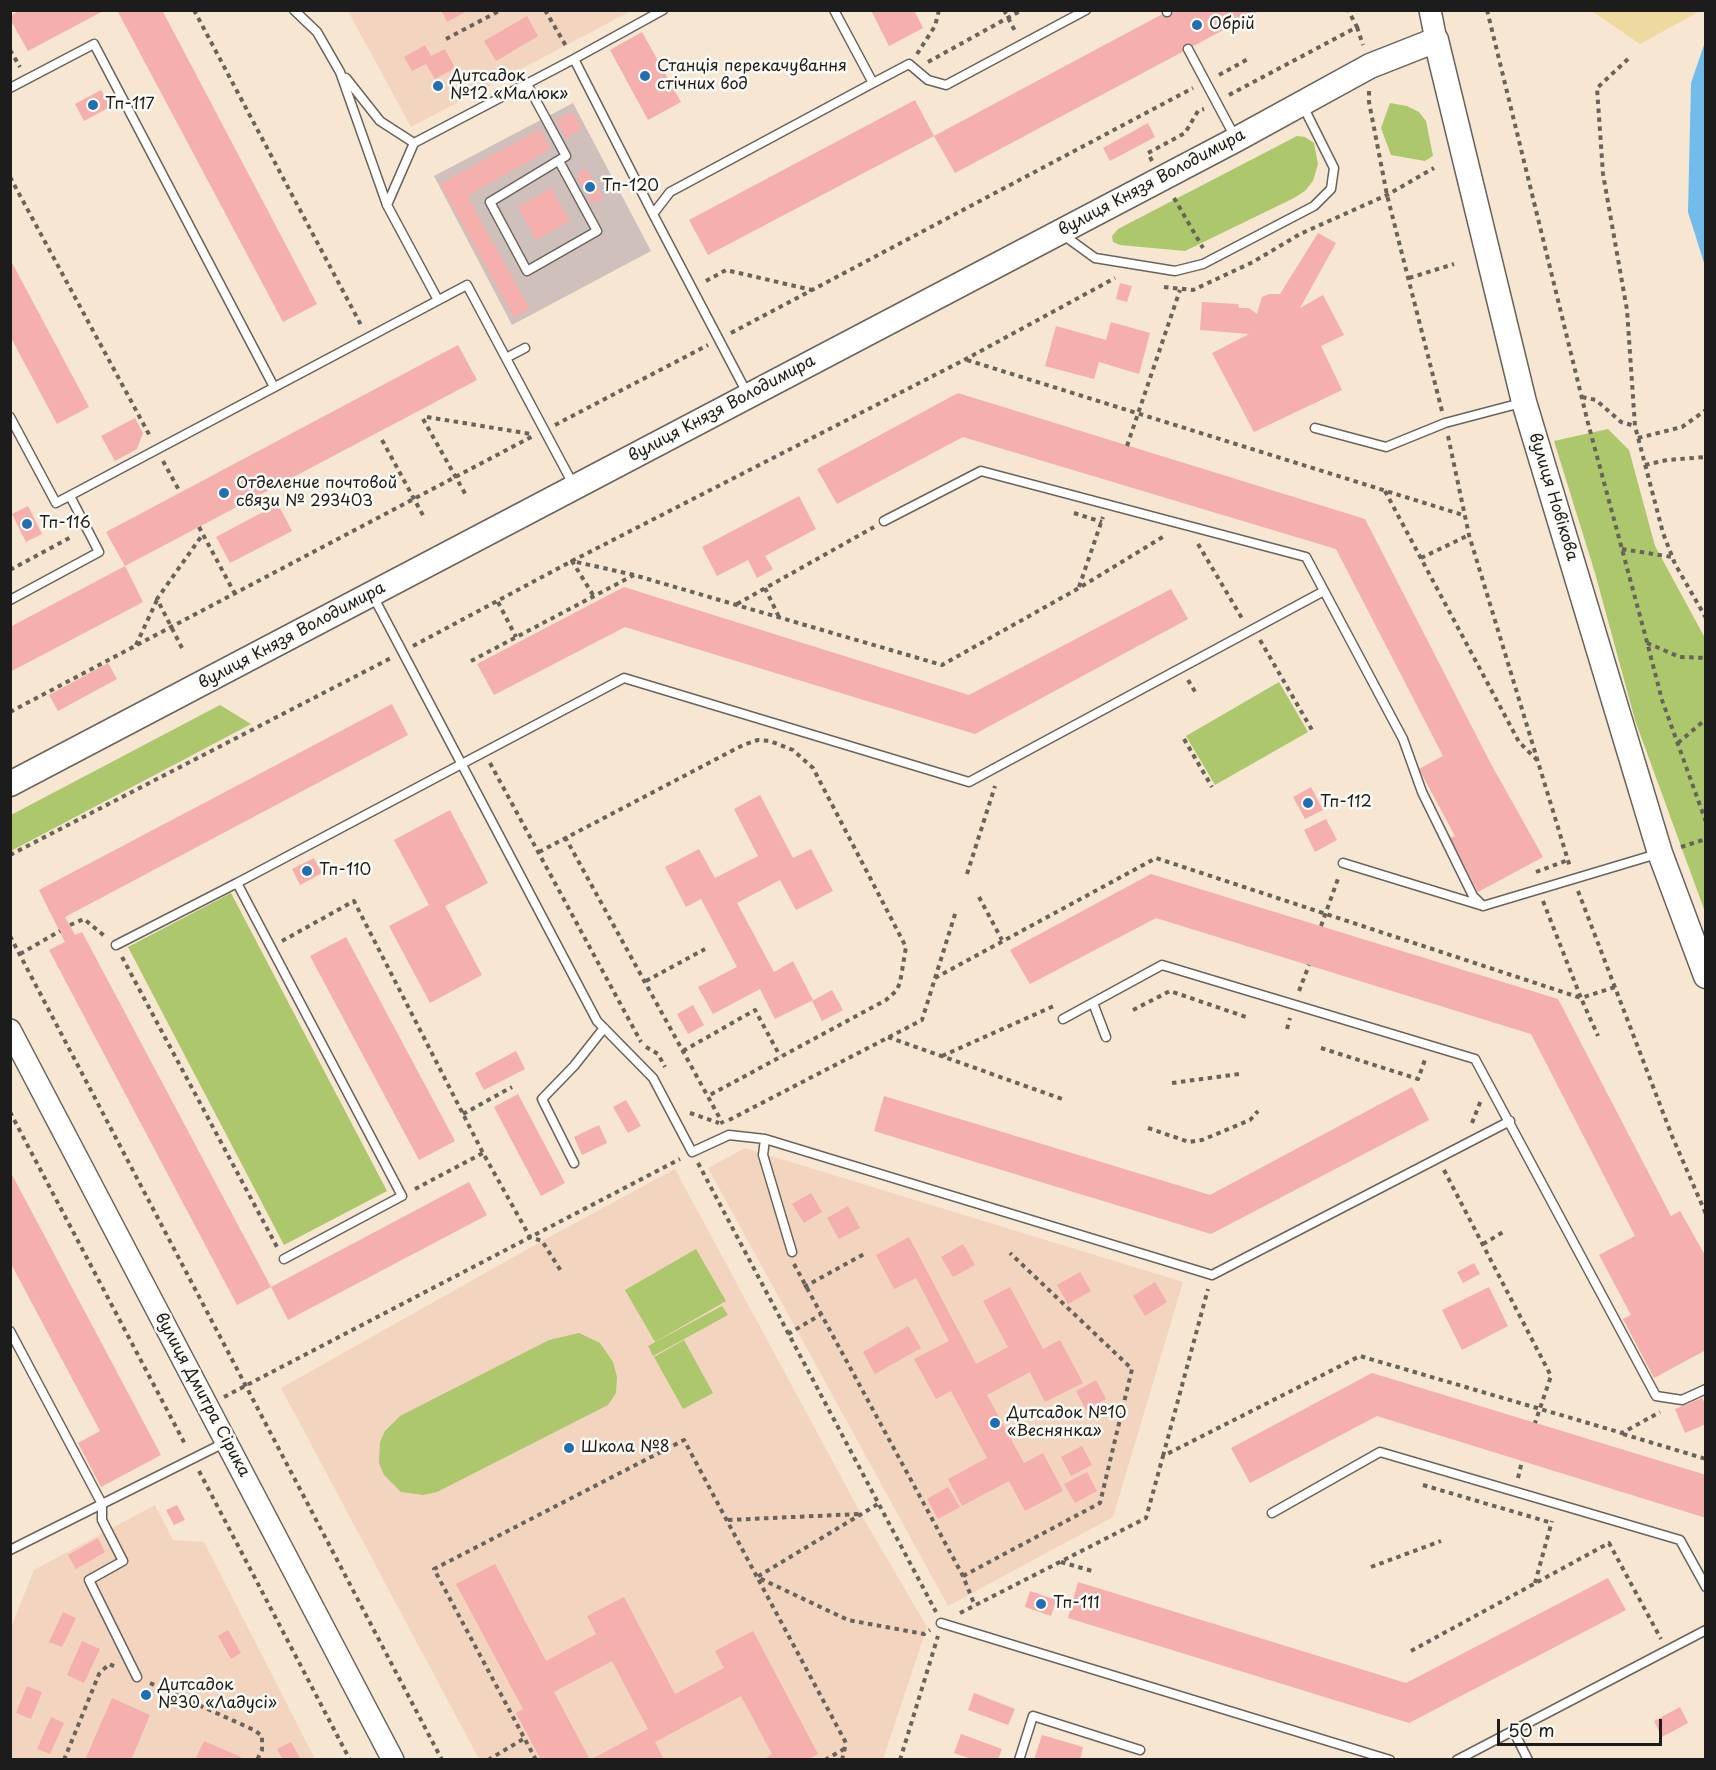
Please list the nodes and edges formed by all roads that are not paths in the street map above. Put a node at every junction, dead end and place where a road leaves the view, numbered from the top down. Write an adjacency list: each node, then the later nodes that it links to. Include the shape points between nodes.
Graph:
1 (294, 10): 9 (lane, via 316,32)
2 (663, 10): 8 (lane)
3 (834, 10): 10 (lane)
4 (1086, 10): 10 (lane, via 946,85 928,80 912,67)
5 (1430, 10): 6 (street, вулиця Новікова)
6 (1436, 39): 13 (main road, вулиця Князя Володимира, via 1370,66); 25 (main road, вулиця Новікова)
7 (1188, 50): 14 (lane)
8 (574, 59): 11 (lane); 18 (lane)
9 (340, 72): 15 (lane, via 380,121); 17 (lane)
10 (873, 83): 18 (lane, via 670,192)
11 (527, 84): 15 (lane); 16 (lane, via 566,156)
12 (10, 88): 23 (lane, via 94,44)
13 (1301, 102): 14 (main road, вулиця Князя Володимира); 19 (lane, via 1334,168 1331,189 1314,206 1210,260 1175,271 1095,258)
14 (1237, 139): 19 (main road, вулиця Князя Володимира)
15 (414, 143): 17 (lane)
16 (559, 161): 16 (lane, via 597,231 527,271 490,202)
17 (387, 205): 20 (lane)
18 (653, 214): 24 (lane)
19 (1059, 232): 24 (main road, вулиця Князя Володимира)
20 (438, 300): 22 (lane, via 467,285); 23 (lane)
21 (525, 348): 22 (lane)
22 (506, 358): 28 (lane)
23 (274, 387): 29 (lane)
24 (748, 396): 28 (main road, вулиця Князя Володимира)
25 (1524, 402): 27 (lane, via 1445,423 1386,447); 36 (main road, вулиця Новікова)
26 (10, 417): 29 (lane, via 56,503)
27 (1315, 428)
28 (574, 487): 32 (main road, вулиця Князя Володимира)
29 (70, 496): 33 (lane, via 99,552)
30 (884, 521): 31 (lane, via 981,471 1306,557)
31 (1324, 591): 34 (lane, via 969,782 624,678); 39 (lane, via 1403,739 1422,792 1473,896)
32 (371, 594): 34 (lane); 35 (main road, вулиця Князя Володимира)
33 (10, 600)
34 (461, 764): 38 (lane); 44 (lane)
35 (10, 784)
36 (1660, 854): 39 (lane); 41 (main road, вулиця Новікова)
37 (1343, 863): 39 (lane)
38 (237, 883): 40 (lane); 51 (lane, via 402,1196)
39 (1483, 906)
40 (116, 945)
41 (1706, 976)
42 (1093, 1003): 43 (lane); 46 (lane); 47 (lane, via 1162,964 1475,1059)
43 (1063, 1019)
44 (604, 1028): 48 (lane, via 653,1078 692,1152 729,1135); 49 (lane, via 542,1099)
45 (10, 1030): 54 (street, вулиця Дмитра Сірика)
46 (1106, 1037)
47 (1510, 1121): 48 (lane, via 1212,1275); 53 (lane, via 1656,1396 1682,1400)
48 (765, 1139): 50 (lane, via 763,1155)
49 (574, 1163)
50 (792, 1252)
51 (284, 1259)
52 (10, 1331): 55 (lane)
53 (1706, 1389)
54 (227, 1442): 55 (lane); 64 (street, вулиця Дмитра Сірика)
55 (102, 1504): 57 (lane); 61 (lane, via 102,1520 123,1561 89,1580)
56 (1272, 1513): 58 (lane, via 1380,1452 1680,1540)
57 (10, 1550)
58 (1706, 1587)
59 (941, 1623): 66 (lane)
60 (1706, 1630): 62 (lane)
61 (137, 1677)
62 (1513, 1730): 67 (lane); 68 (lane)
63 (1140, 1750): 65 (lane, via 1033,1716)
64 (393, 1760)
65 (1019, 1760)
66 (1390, 1760)
67 (1457, 1760)
68 (1528, 1760)

